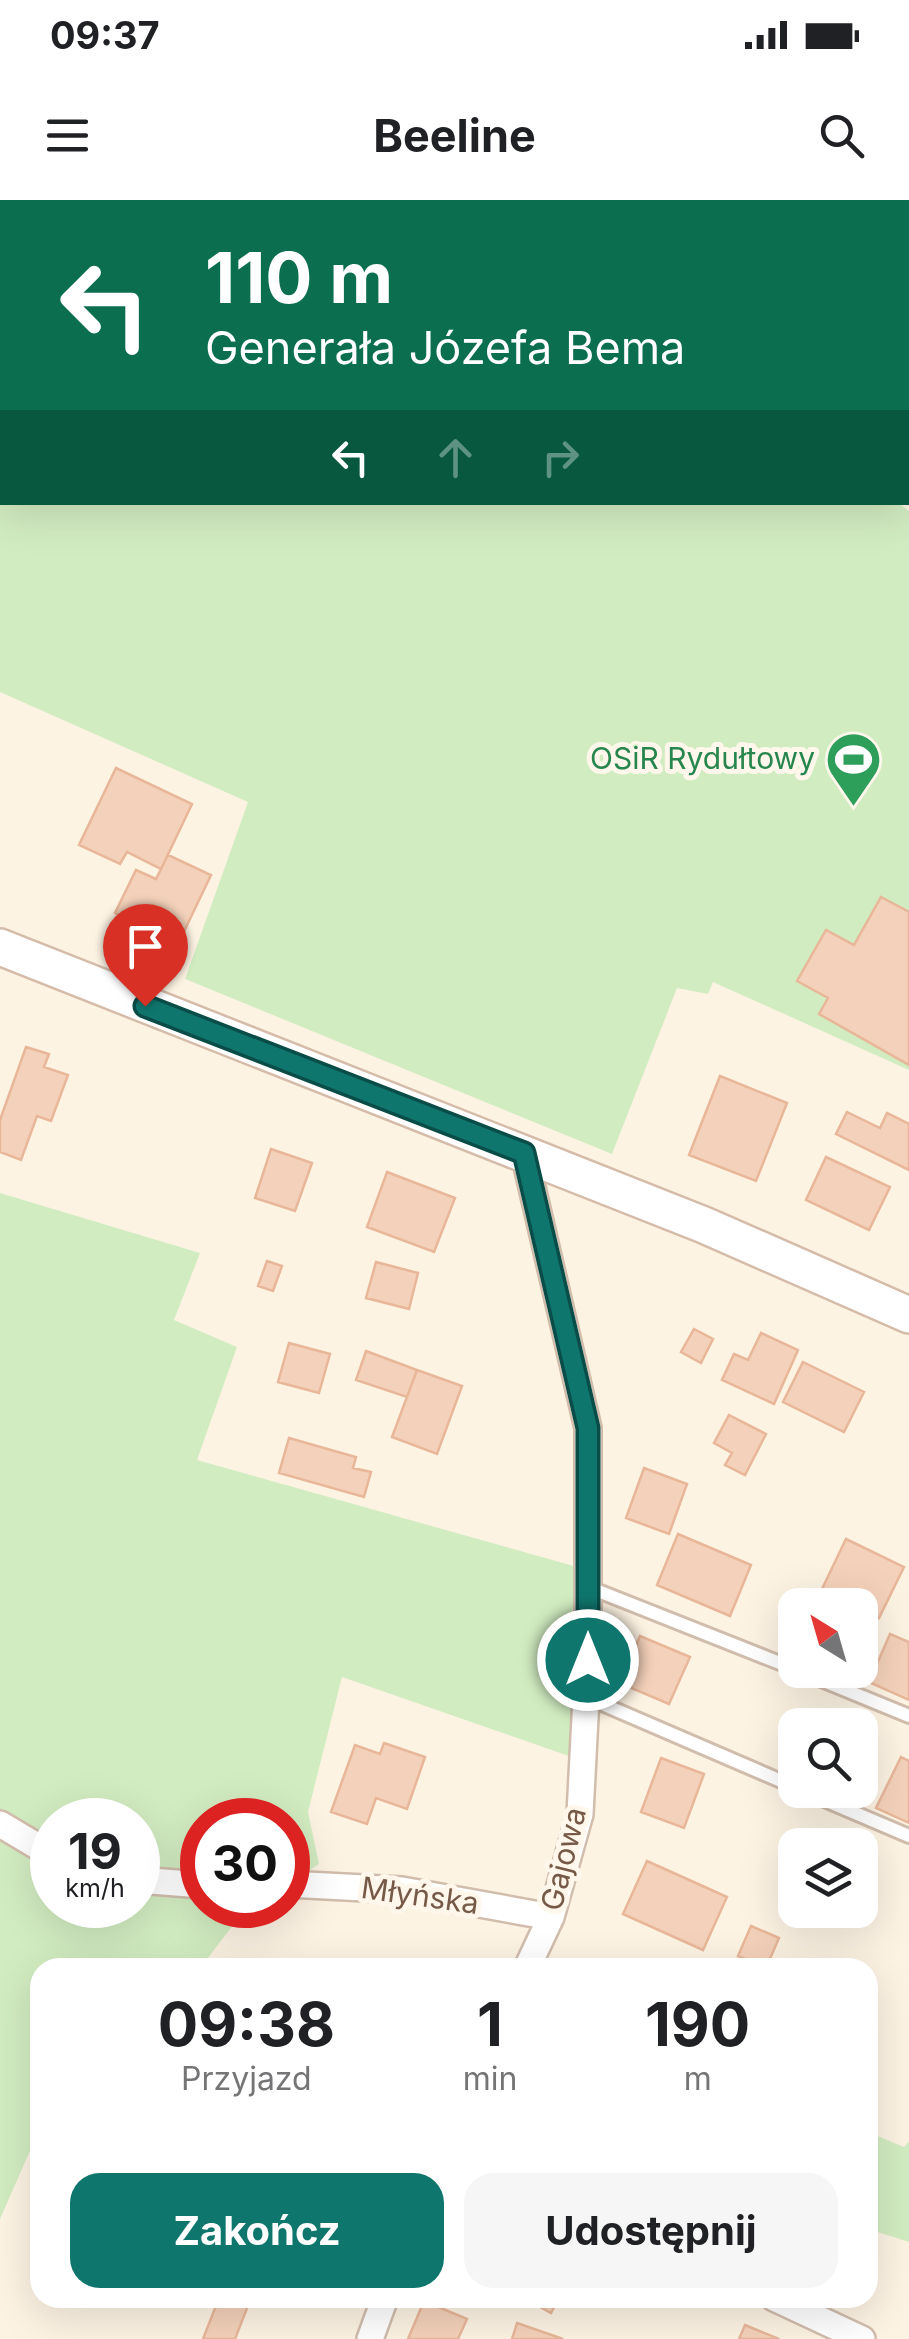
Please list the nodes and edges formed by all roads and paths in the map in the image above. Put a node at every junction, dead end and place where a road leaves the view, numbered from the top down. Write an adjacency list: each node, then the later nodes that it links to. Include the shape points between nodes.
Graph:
1 (0, 947): 2 (street)
2 (524, 1153): 3 (street); 4 (street, Gajowa, via 588,1428)
3 (909, 1315)
4 (588, 1588): 5 (lane); 7 (street, Gajowa)
5 (778, 1663)
6 (840, 1688): 8 (lane)
7 (586, 1697): 9 (lane); 15 (street, Gajowa, via 580,1814)
8 (909, 1716)
9 (778, 1780)
10 (843, 1808): 12 (lane)
11 (0, 1824): 13 (street)
12 (909, 1836)
13 (30, 1842)
14 (310, 1885): 15 (street, Młyńska, via 402,1890)
15 (551, 1917): 16 (street, Gajowa)
16 (532, 1958)
17 (381, 2308): 19 (street)
18 (795, 2308): 20 (street)
19 (370, 2339)
20 (862, 2339)

